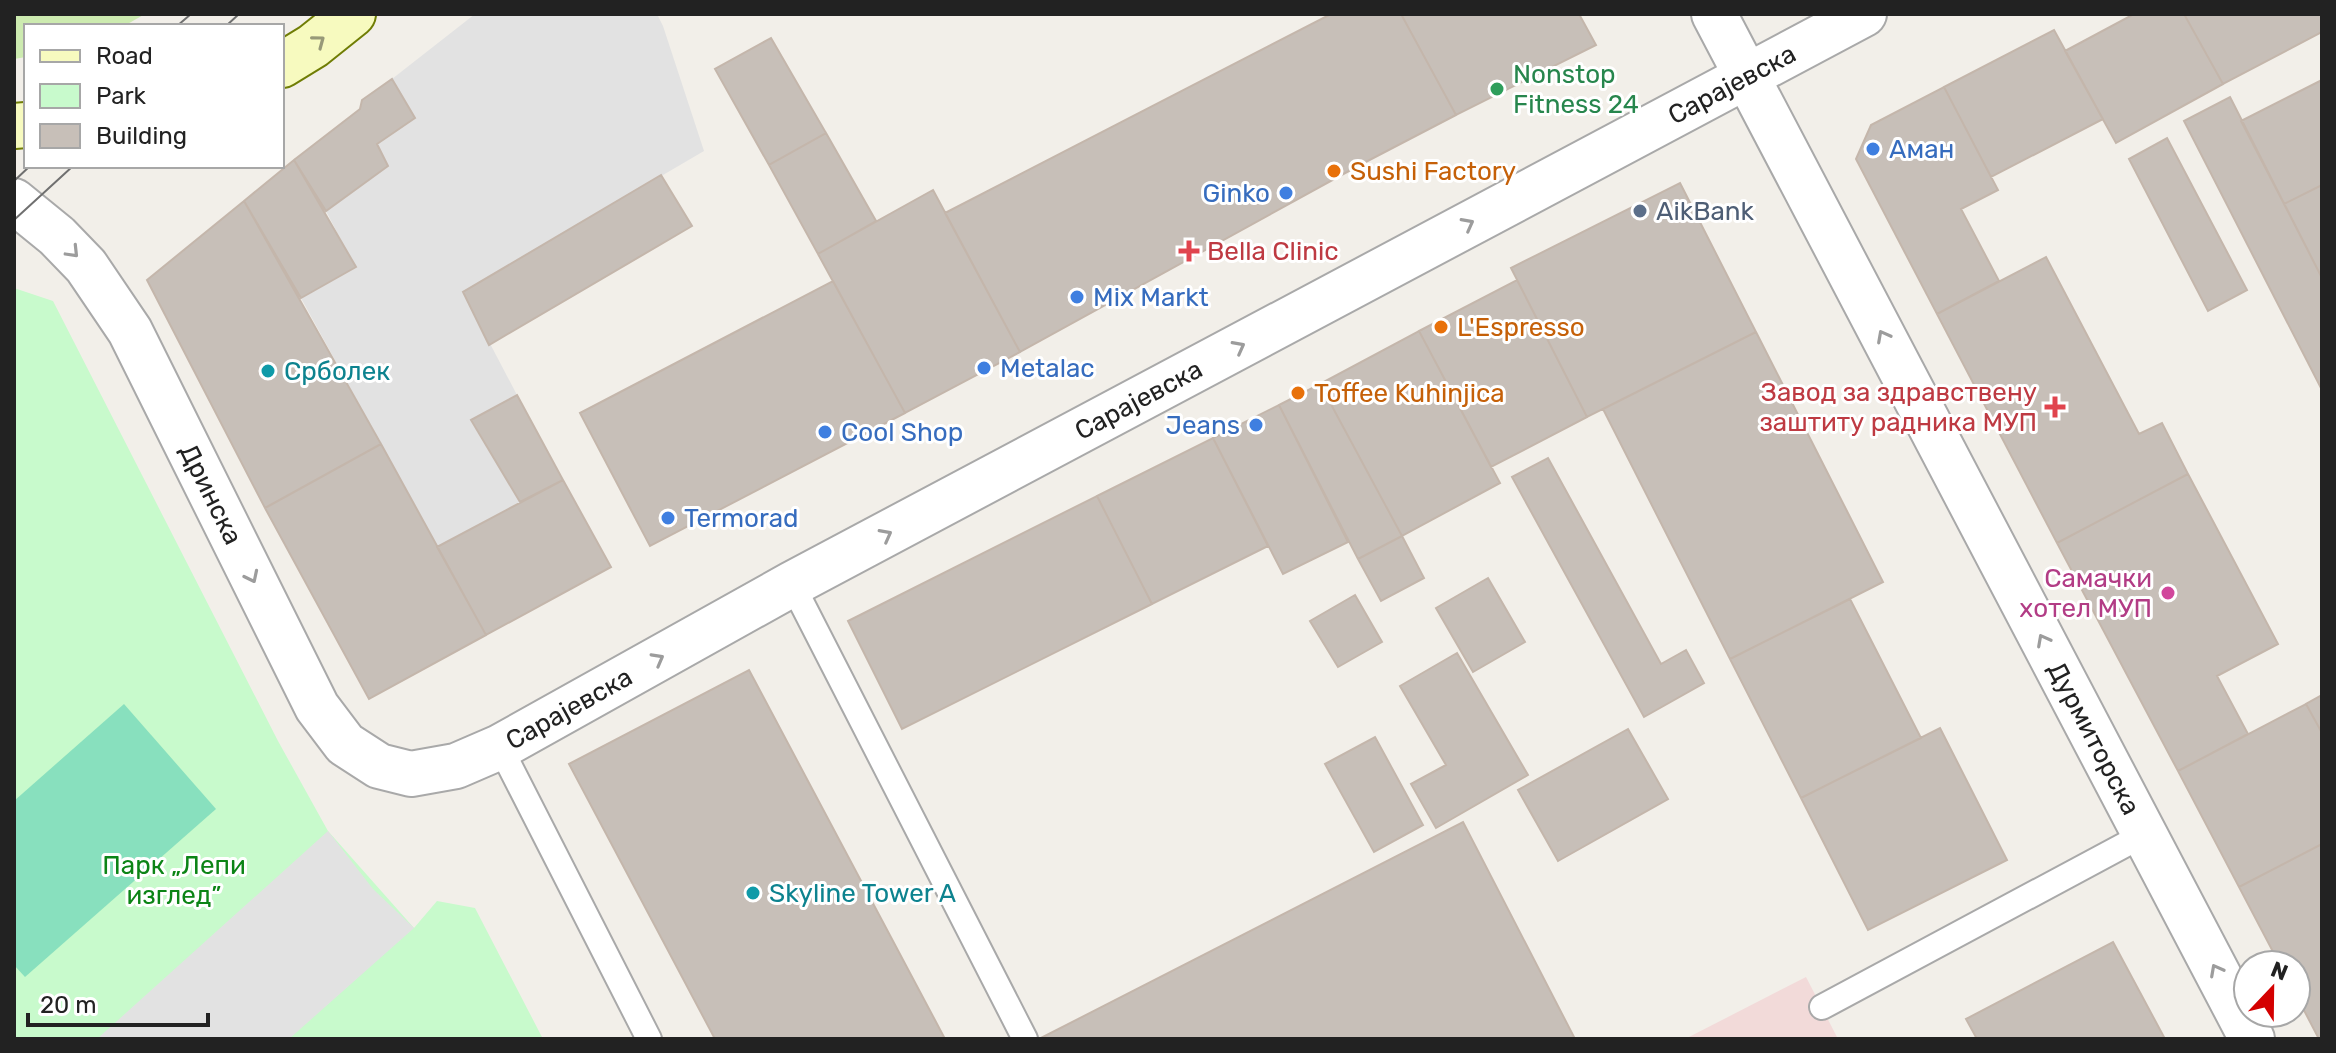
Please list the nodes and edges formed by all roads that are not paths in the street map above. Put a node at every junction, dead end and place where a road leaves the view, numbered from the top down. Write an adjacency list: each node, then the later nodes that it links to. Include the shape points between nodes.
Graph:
1 (353, 14): 4 (main road, one-way to 1)
2 (1714, 14): 5 (street, Дурмиторска)
3 (1864, 14): 5 (street, Сарајевска)
4 (284, 64)
5 (1748, 77): 7 (street, Сарајевска, one-way to 5); 10 (street, Дурмиторска, one-way to 5)
6 (14, 201): 9 (street, Дринска, one-way to 9, via 86,266 130,331 317,707 345,744 379,766)
7 (792, 584): 8 (street, Сарајевска, one-way to 7); 13 (lane)
8 (500, 747): 9 (street, Сарајевска, via 456,766); 12 (lane)
9 (411, 774)
10 (2145, 834): 11 (lane); 14 (street, Дурмиторска, one-way to 10)
11 (1822, 1007)
12 (649, 1039)
13 (1025, 1039)
14 (2252, 1039)

